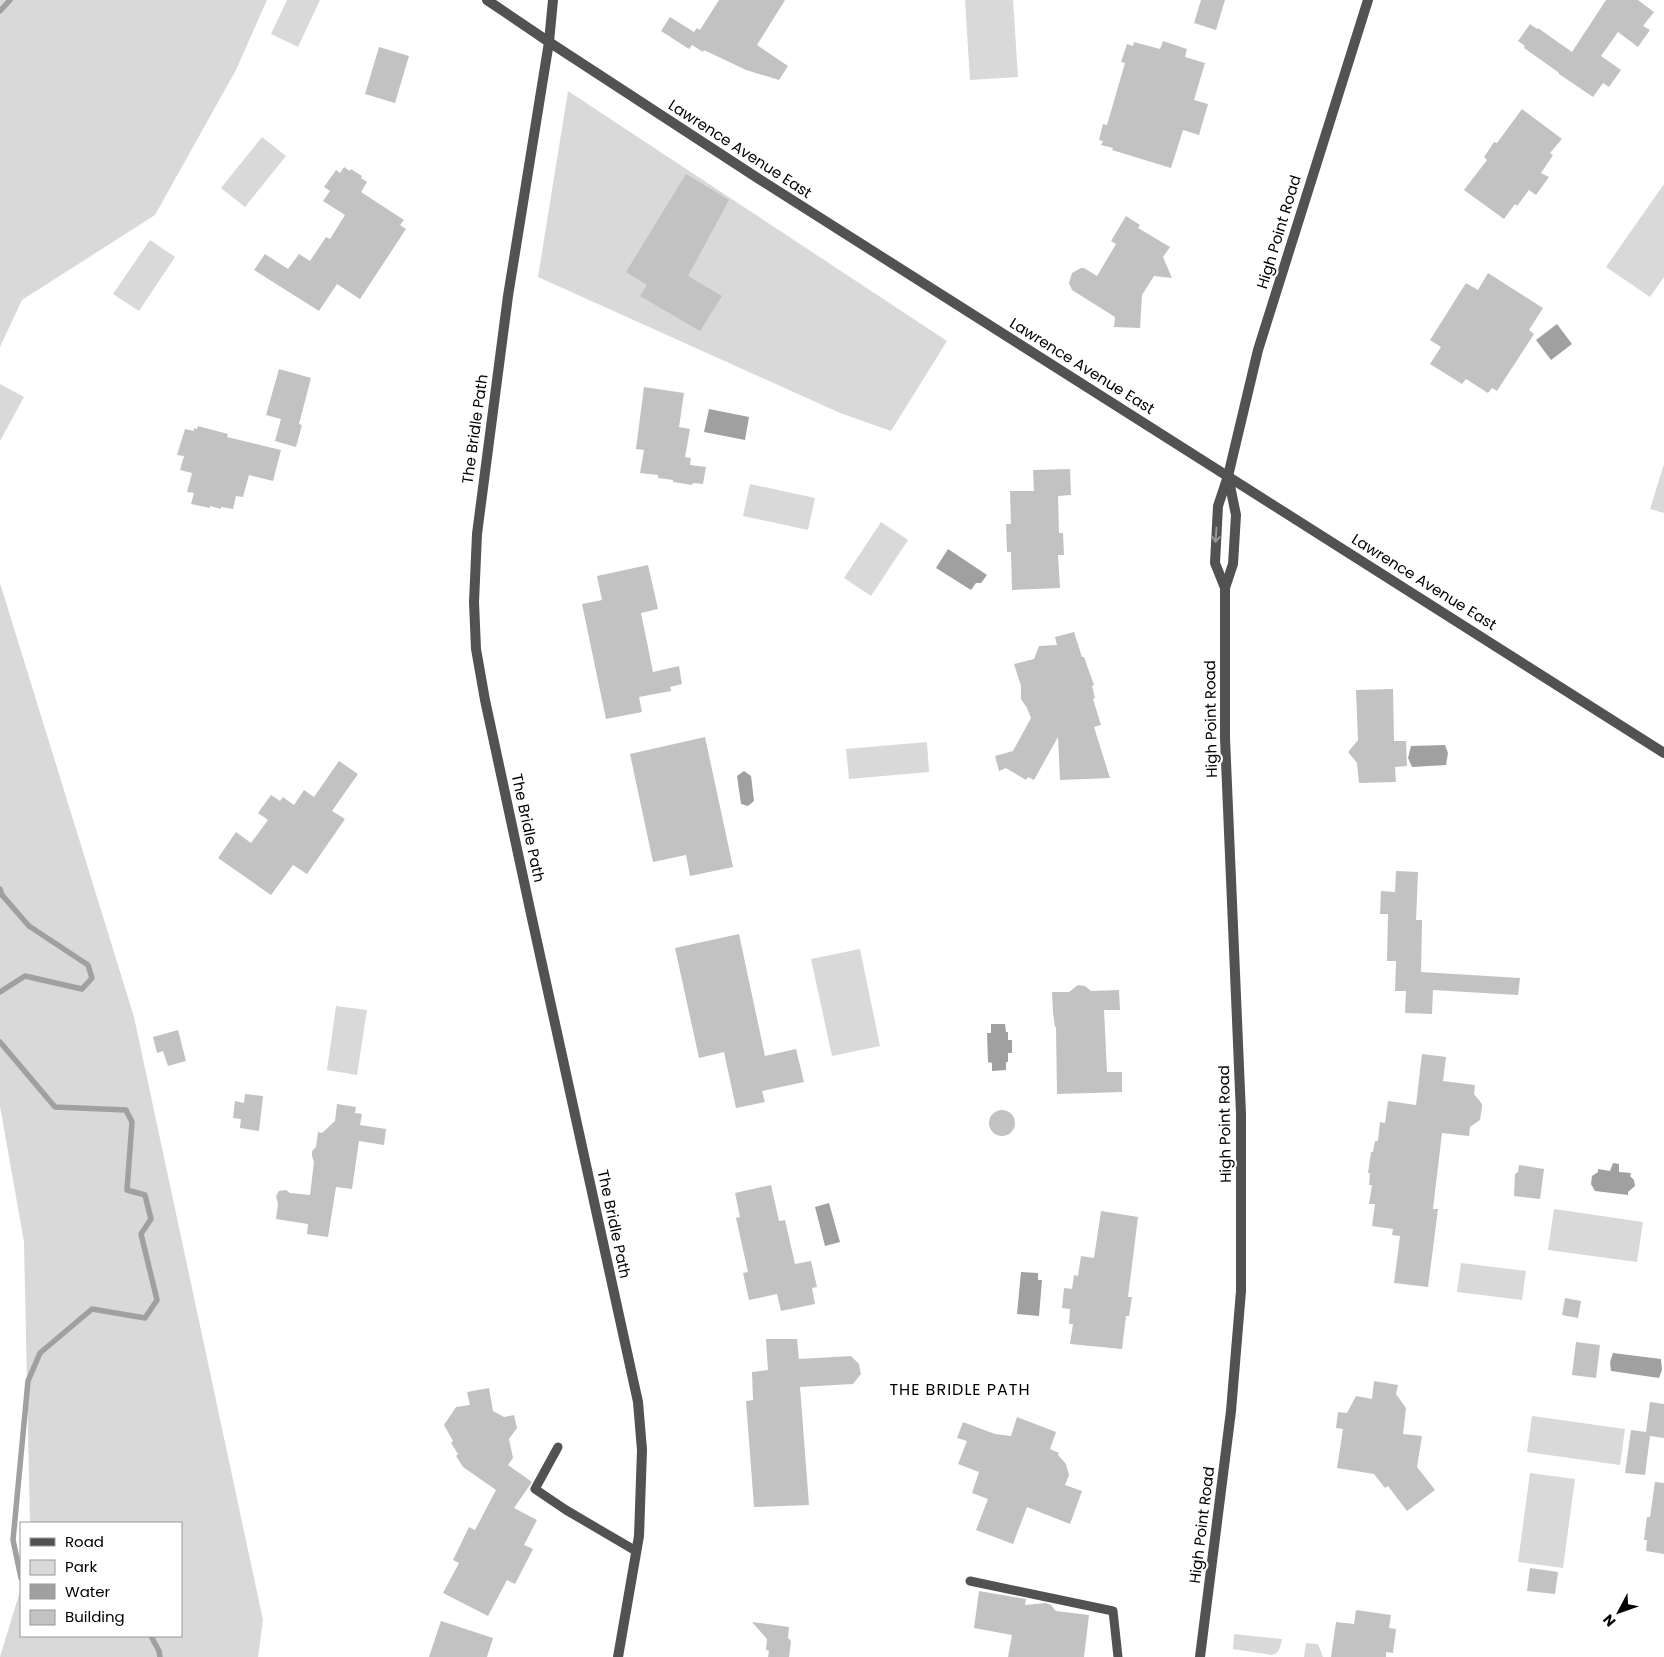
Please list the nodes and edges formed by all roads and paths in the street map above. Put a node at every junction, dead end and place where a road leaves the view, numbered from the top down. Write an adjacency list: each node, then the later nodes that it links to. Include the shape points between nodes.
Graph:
1 (487, 0): 4 (street, Lawrence Avenue East)
2 (553, 0): 4 (street, The Bridle Path)
3 (1368, 0): 5 (street, High Point Road, via 1258,350)
4 (549, 42): 5 (street, Lawrence Avenue East); 9 (street, The Bridle Path, via 508,296 477,534 476,650 530,914 638,1402 642,1450)
5 (1228, 476): 6 (street, High Point Road, via 1236,515 1233,564); 6 (street, High Point Road, one-way to 6, via 1218,506 1215,563); 7 (street, Lawrence Avenue East)
6 (1225, 588): 13 (street, High Point Road, via 1225,738 1241,1114 1241,1291 1231,1411)
7 (1664, 753)
8 (558, 1447): 9 (lane, via 534,1489)
9 (636, 1551): 11 (street, The Bridle Path)
10 (970, 1581): 12 (lane, via 1113,1611)
11 (618, 1657)
12 (1118, 1657)
13 (1200, 1657)

